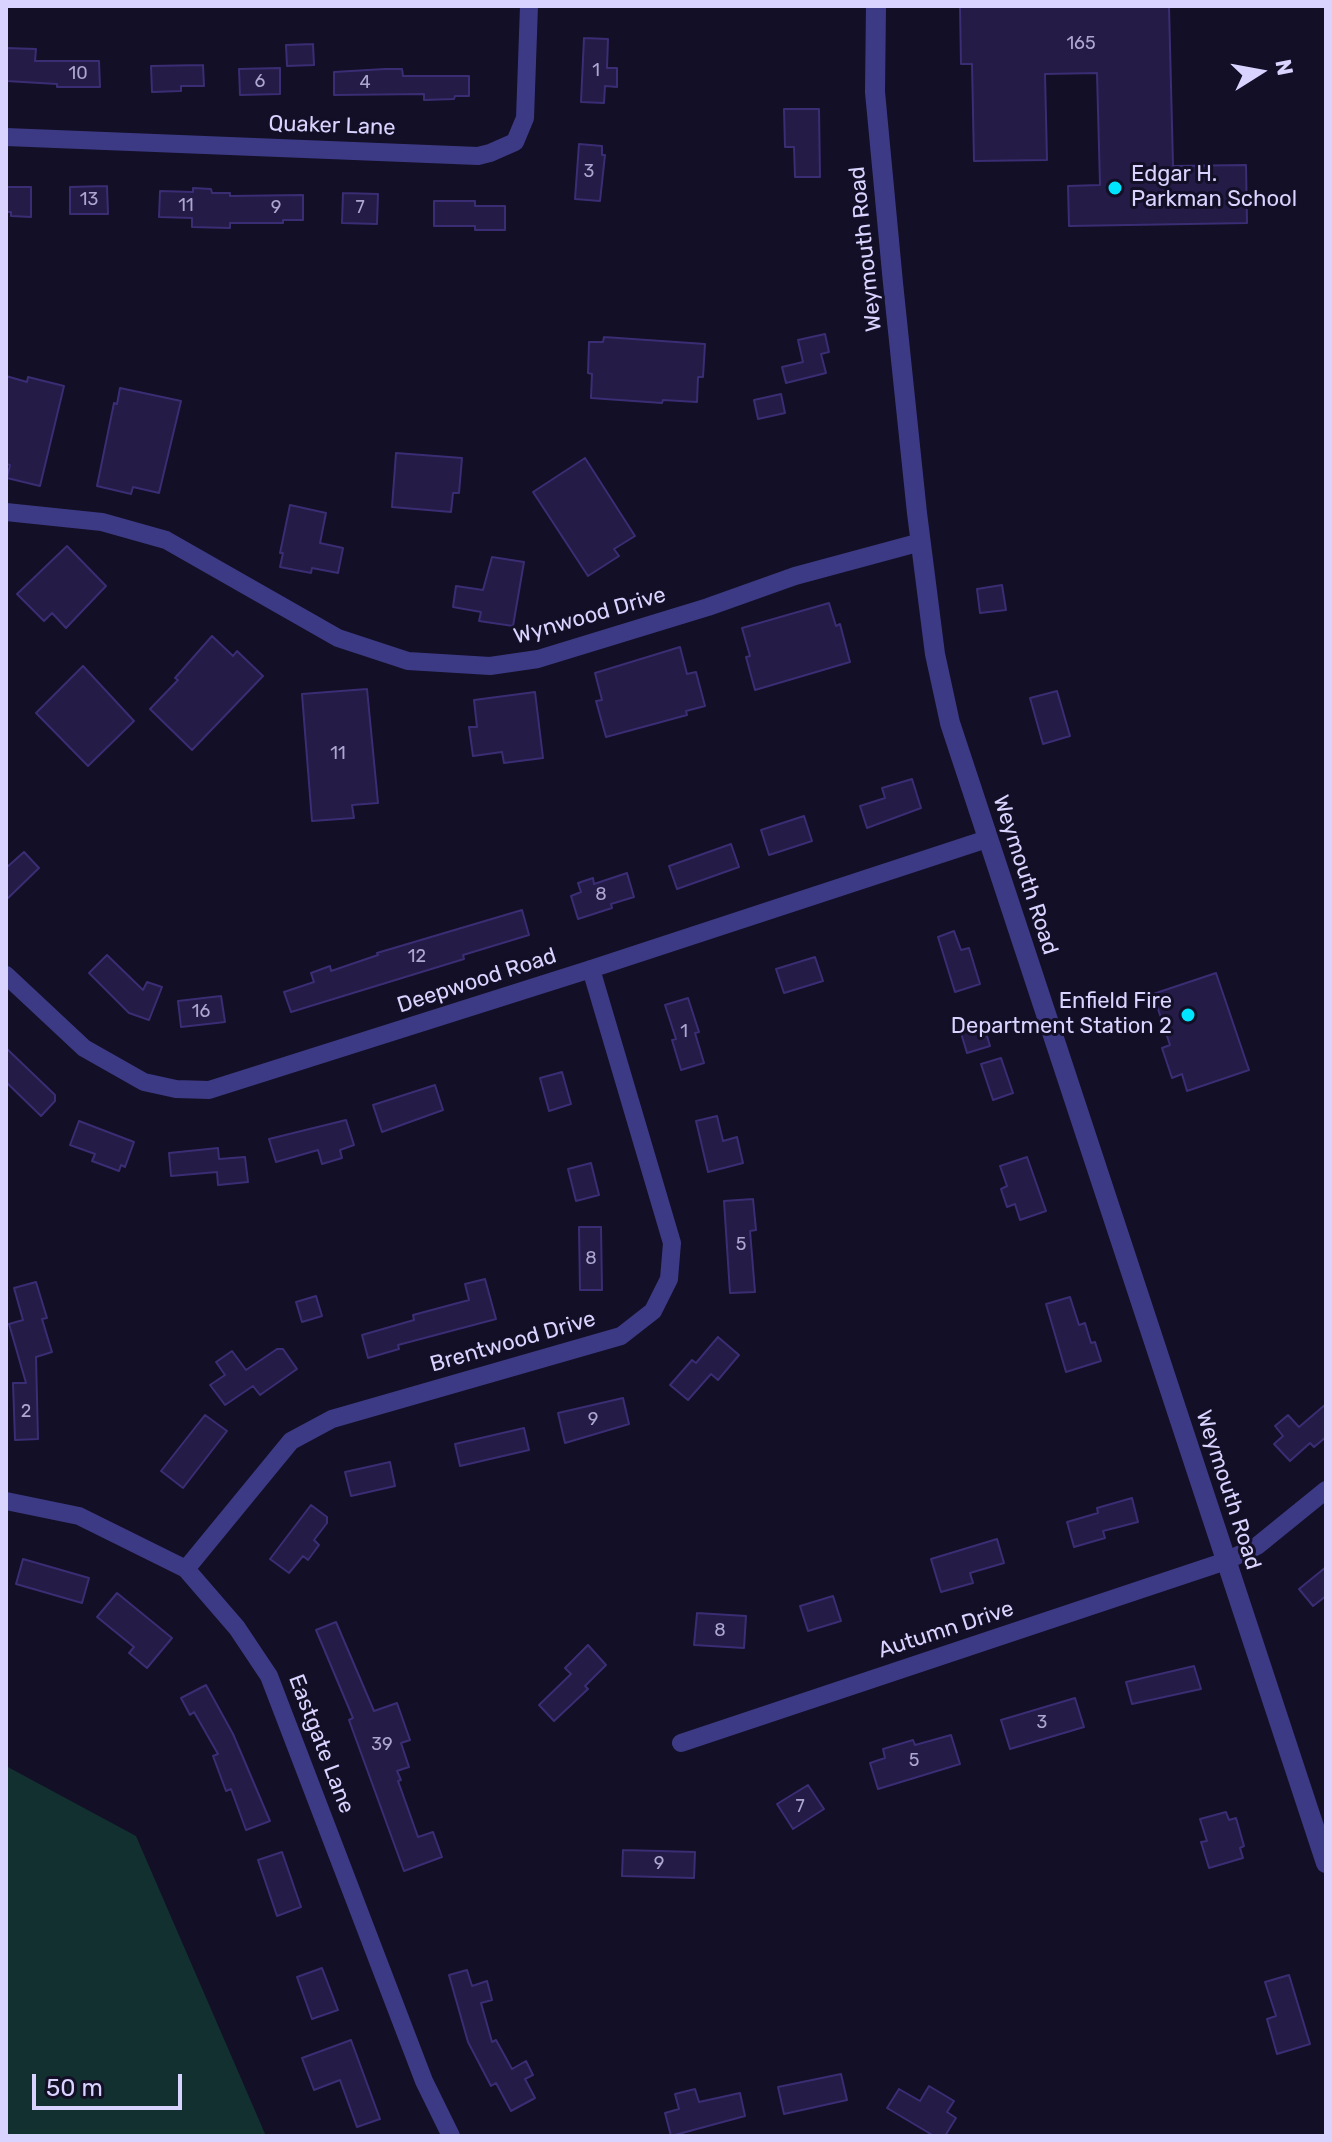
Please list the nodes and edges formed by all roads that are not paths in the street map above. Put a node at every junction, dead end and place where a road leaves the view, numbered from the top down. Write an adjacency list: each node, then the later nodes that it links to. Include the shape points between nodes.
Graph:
1 (529, 6): 3 (street, Quaker Lane, via 525,118 515,142 490,153)
2 (876, 6): 5 (street, Weymouth Road, via 876,106)
3 (6, 137)
4 (6, 512): 5 (street, Wynwood Drive, via 102,522 166,540 338,638 408,661 490,666 538,659 795,576)
5 (921, 542): 6 (street, Weymouth Road, via 950,723)
6 (987, 839): 7 (street, Deepwood Road); 11 (street, Weymouth Road)
7 (591, 969): 8 (street, Deepwood Road, via 209,1090 144,1082 84,1048); 12 (street, Brentwood Drive, via 672,1243 669,1279 653,1311 621,1336 332,1419 291,1441)
8 (6, 975)
9 (1326, 1490): 11 (street, Autumn Drive, via 1257,1546)
10 (6, 1501): 12 (street, Eastgate Lane, via 79,1516)
11 (1226, 1561): 13 (street, Autumn Drive); 14 (street, Weymouth Road)
12 (186, 1569): 15 (street, Eastgate Lane, via 237,1628 269,1676 424,2081)
13 (681, 1743)
14 (1326, 1863)
15 (451, 2136)

